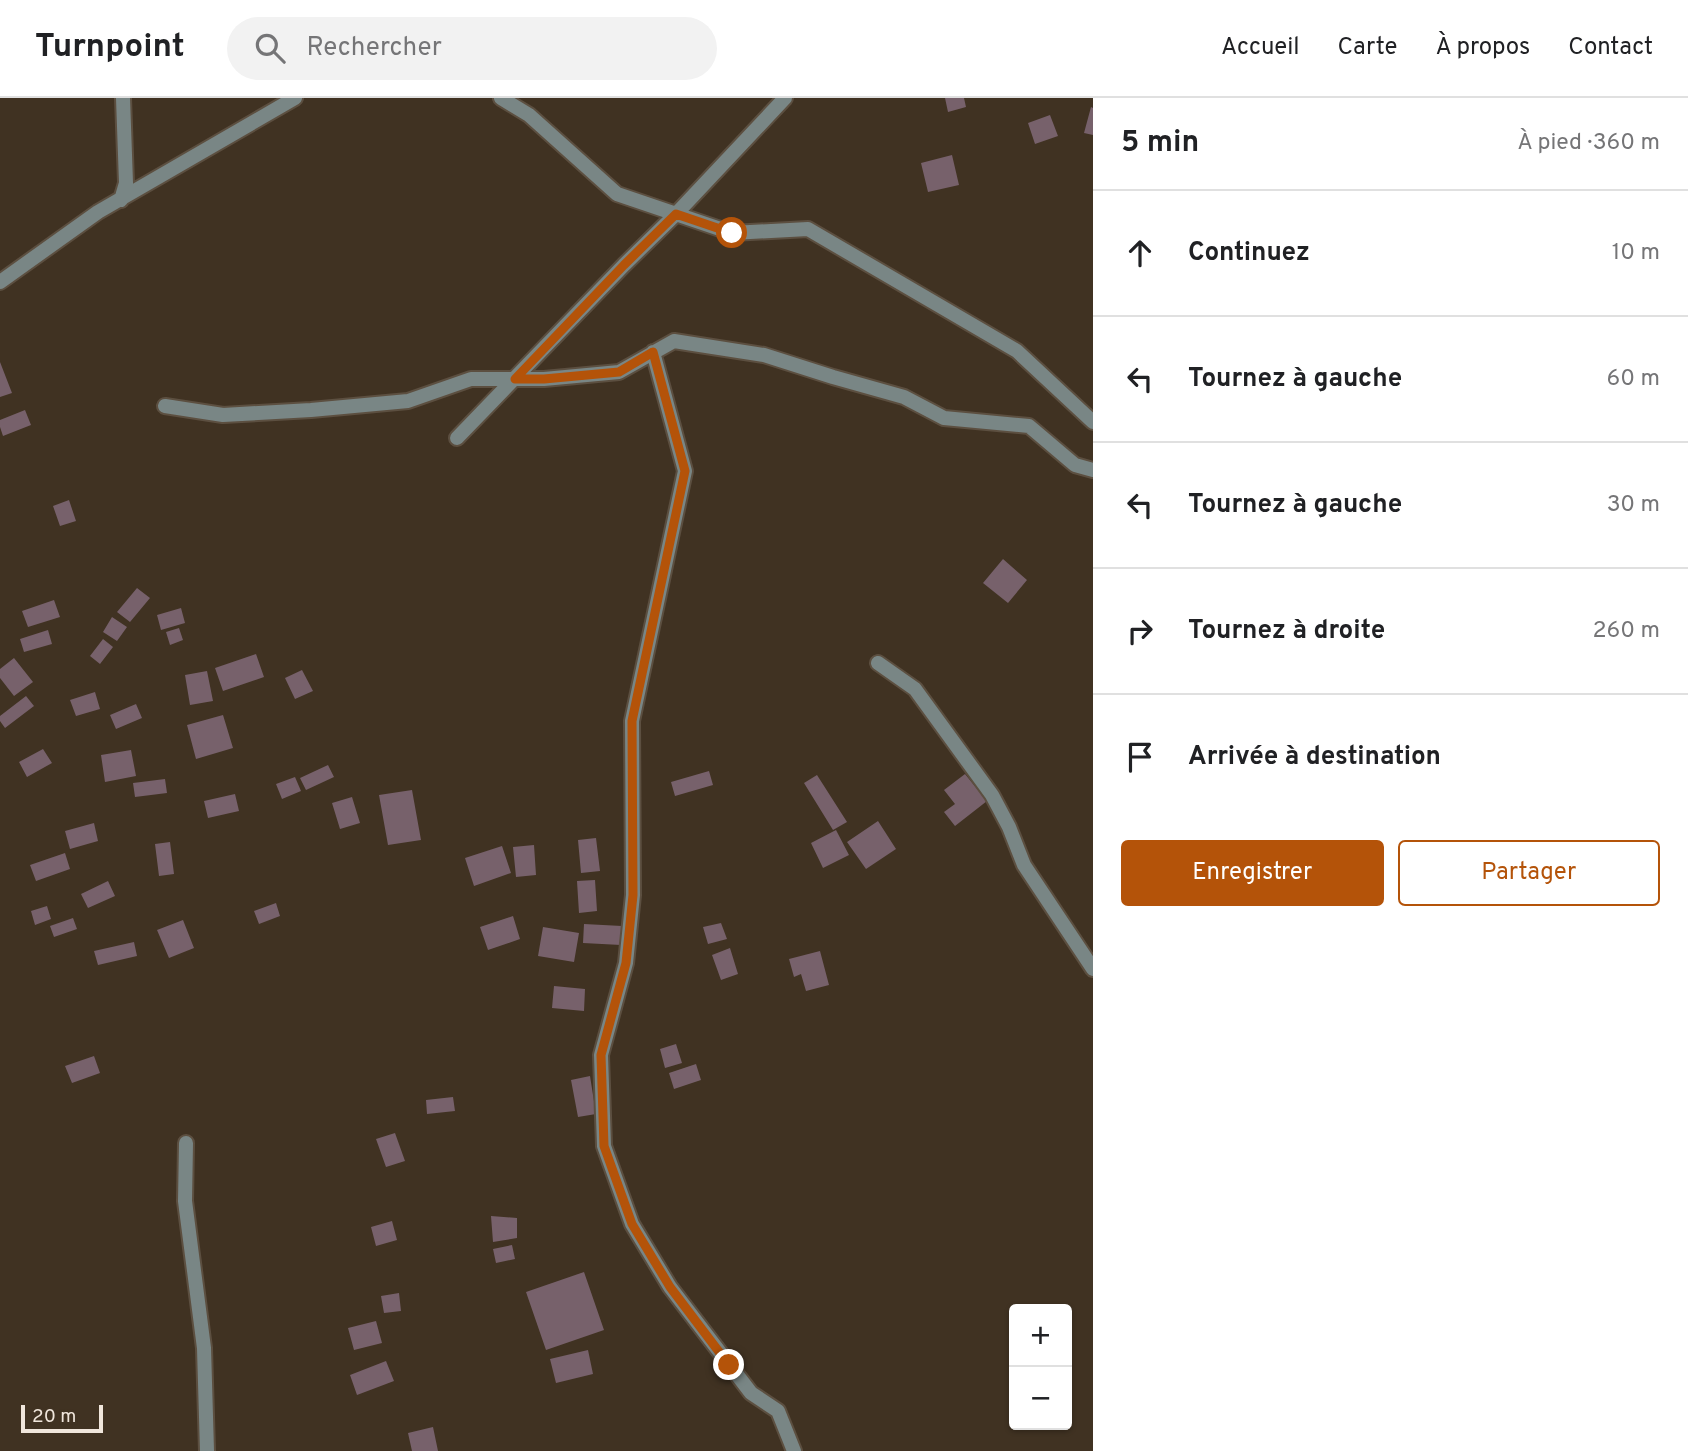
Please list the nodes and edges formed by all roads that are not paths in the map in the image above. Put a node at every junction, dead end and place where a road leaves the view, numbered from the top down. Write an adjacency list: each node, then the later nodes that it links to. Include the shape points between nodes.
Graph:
1 (123, 98): 5 (street, via 127,183)
2 (295, 98): 5 (street)
3 (501, 98): 6 (street, via 529,115 617,194)
4 (785, 98): 6 (street)
5 (121, 200): 7 (street)
6 (676, 214): 9 (street); 11 (street, via 732,233 808,229 1017,351)
7 (0, 282)
8 (653, 352): 9 (street, via 619,372); 13 (street, via 674,341 764,355 904,397 944,418 1029,426 1076,465); 18 (street, via 685,471 632,721 633,895 626,963 601,1055 604,1146 632,1224 670,1287 751,1393 778,1411)
9 (515, 379): 10 (street, via 471,379 408,401 311,410 223,415); 12 (street)
10 (165, 406)
11 (1093, 422)
12 (457, 438)
13 (1093, 470)
14 (878, 663): 15 (street, via 915,689 992,795 1024,865)
15 (1093, 969)
16 (186, 1143): 17 (street, via 185,1201 204,1348)
17 (207, 1451)
18 (794, 1451)

